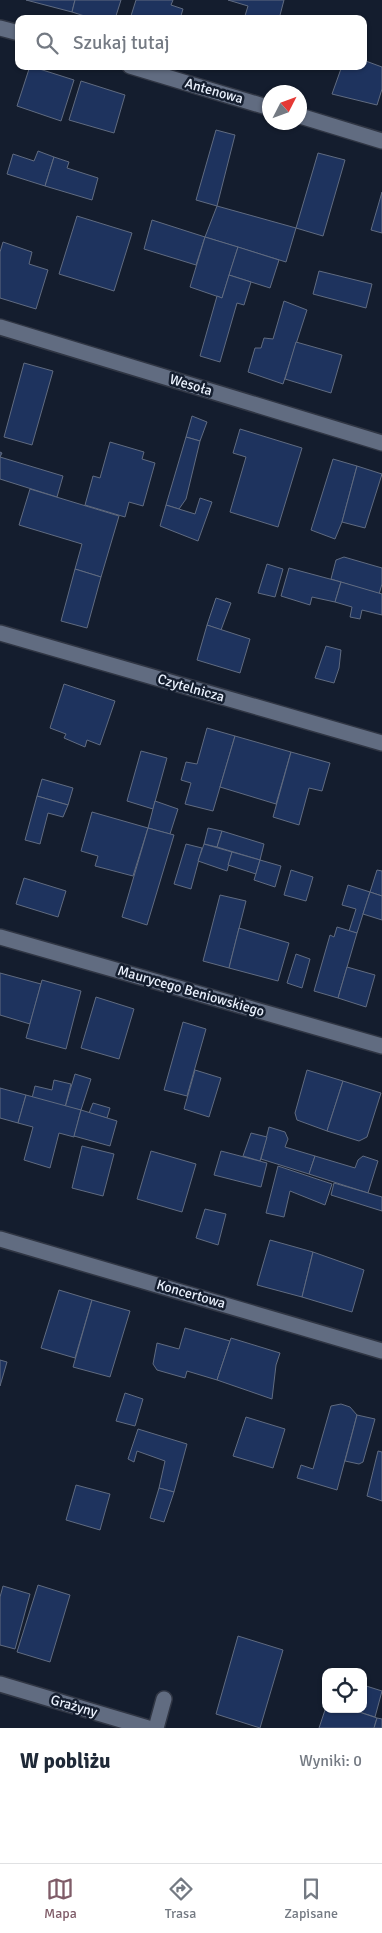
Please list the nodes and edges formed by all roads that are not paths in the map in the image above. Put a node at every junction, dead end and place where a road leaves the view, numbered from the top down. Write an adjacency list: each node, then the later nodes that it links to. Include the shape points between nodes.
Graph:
1 (0, 28): 2 (street)
2 (15, 32)
3 (143, 70): 4 (street, Antenowa)
4 (262, 106)
5 (307, 118): 6 (street)
6 (382, 141)
7 (0, 327): 8 (street, Wesoła)
8 (382, 443)
9 (0, 633): 10 (street, Czytelnicza)
10 (382, 743)
11 (0, 937): 12 (street, Maurycego Beniowskiego)
12 (382, 1046)
13 (0, 1239): 14 (street, Koncertowa)
14 (382, 1351)
15 (0, 1684): 17 (street, Grażyny)
16 (164, 1699): 18 (street)
17 (148, 1728)
18 (156, 1728)

